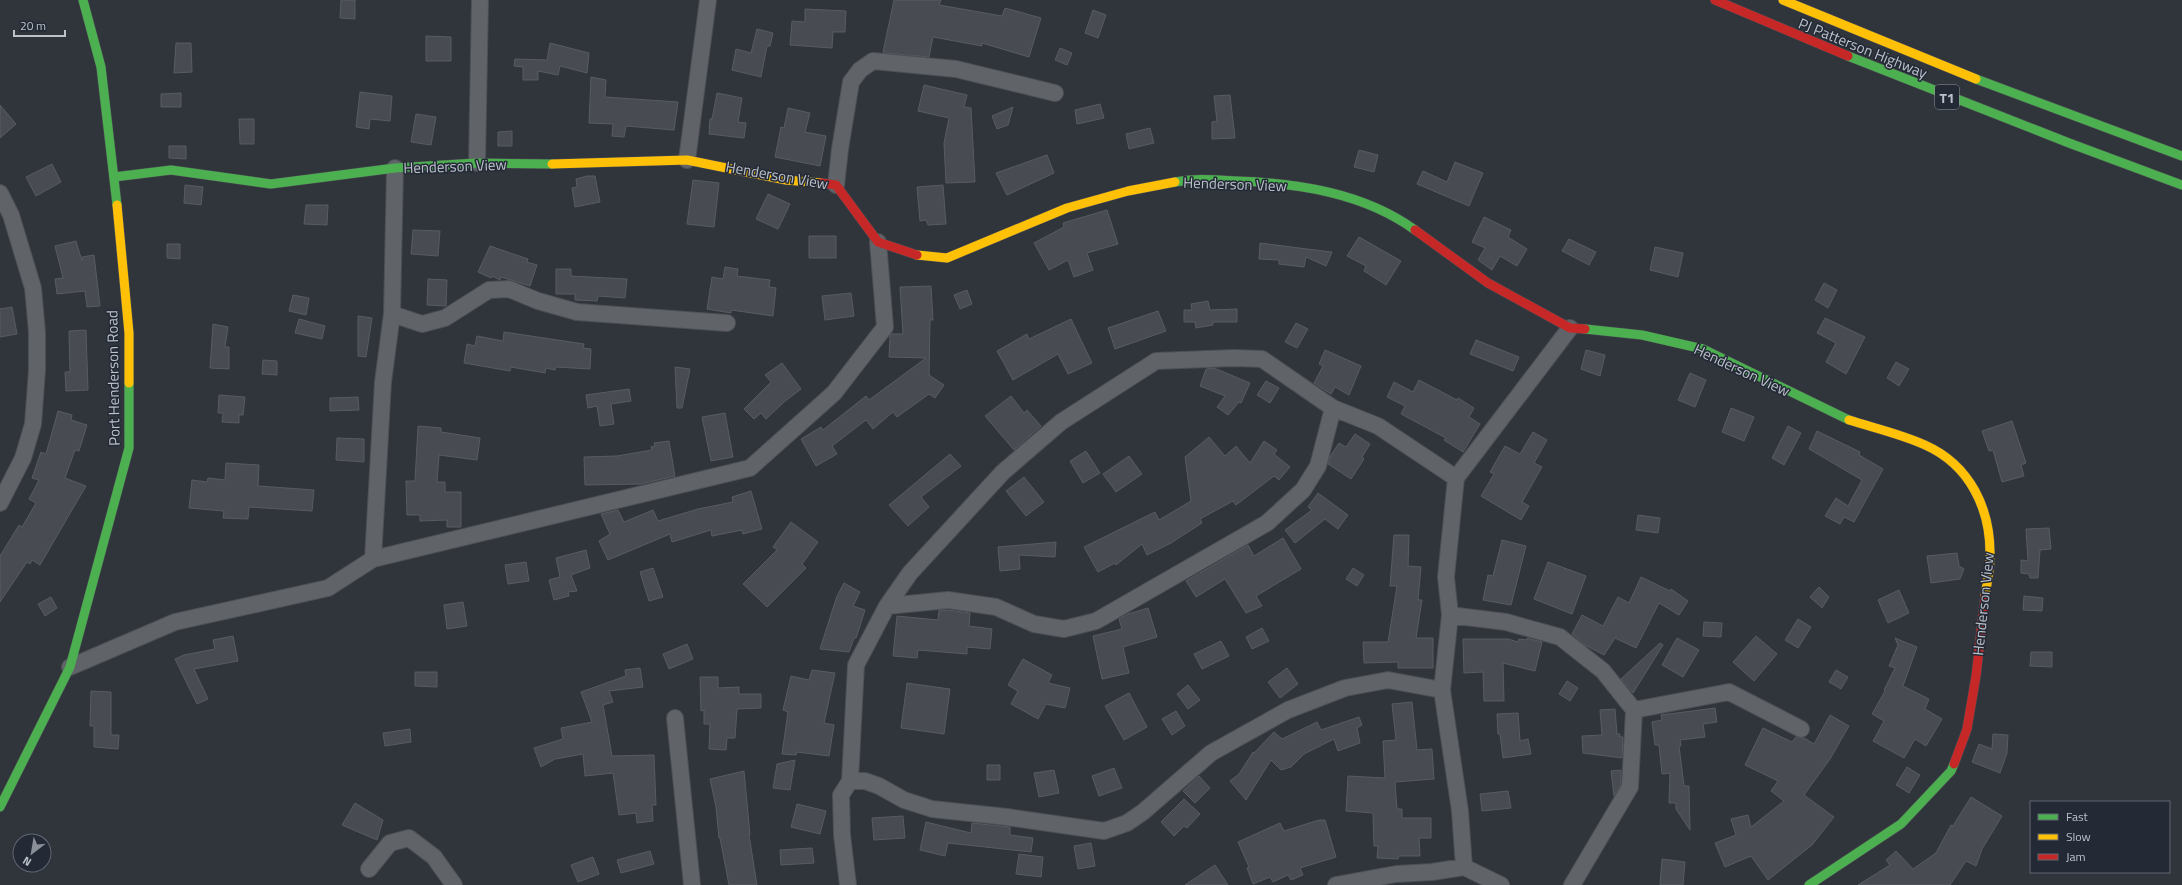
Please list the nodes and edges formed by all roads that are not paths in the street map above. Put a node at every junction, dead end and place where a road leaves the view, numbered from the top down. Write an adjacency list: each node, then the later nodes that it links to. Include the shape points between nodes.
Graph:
1 (84, 0): 11 (main road, Port Henderson Road, via 101,67)
2 (480, 0): 9 (street)
3 (708, 0): 8 (street)
4 (1716, 0): 13 (main road, PJ Patterson Highway / T1, via 1772,26 1938,93)
5 (1783, 0): 7 (main road, PJ Patterson Highway / T1, via 1945,66)
6 (1055, 93): 12 (street, via 956,69 873,61 860,70 851,82)
7 (2182, 156)
8 (687, 160): 9 (main road, Henderson View, via 585,164); 12 (main road, Henderson View, via 786,180)
9 (477, 163): 10 (main road, Henderson View)
10 (395, 168): 11 (main road, Henderson View, via 271,184 170,170); 16 (street)
11 (114, 177): 25 (main road, Port Henderson Road, via 129,333 130,448)
12 (836, 185): 15 (main road, Henderson View)
13 (2182, 185)
14 (0, 194): 21 (street, via 11,215 33,288 37,370 33,424 23,458)
15 (878, 242): 18 (main road, Henderson View, via 911,254 947,258 1067,208 1128,191 1192,180 1274,182 1317,189 1394,215 1488,283); 22 (street, via 885,327 834,393 750,468)
16 (392, 314): 17 (street, via 422,324 445,318 489,290 509,289 538,301 577,312); 22 (street, via 383,382)
17 (727, 323)
18 (1570, 328): 20 (street); 41 (main road, Henderson View, via 1642,335 1704,349 1840,417 1925,445 1949,459 1967,476 1986,514 1990,556 1976,676 1967,729 1951,771 1901,824)
19 (1333, 408): 20 (street, via 1378,426); 23 (street, via 1318,466 1303,490 1267,523 1096,621 1064,629 1034,624 996,607 948,600); 23 (street, via 1262,359 1156,361 1061,422 1004,472 910,573)
20 (1456, 478): 24 (street, via 1446,577)
21 (0, 503)
22 (373, 559): 25 (street, via 328,588 175,622)
23 (887, 606): 30 (street, via 856,665)
24 (1450, 615): 26 (street); 27 (street, via 1506,622 1560,637 1603,671)
25 (70, 667): 31 (main road, Port Henderson Road)
26 (1442, 690): 30 (street, via 1388,680 1345,688 1288,710 1211,753 1138,816 1104,831 932,809 904,800 865,781); 32 (street, via 1460,811)
27 (1634, 710): 29 (street, via 1729,692); 40 (street, via 1630,787)
28 (674, 718): 36 (street)
29 (1801, 729)
30 (850, 780): 37 (street, via 840,795)
31 (0, 807)
32 (1464, 867): 34 (street); 39 (street)
33 (369, 869): 35 (street, via 390,843 410,838 434,857)
34 (1396, 879): 38 (street)
35 (454, 885)
36 (692, 885)
37 (848, 885)
38 (1336, 885)
39 (1501, 885)
40 (1572, 885)
41 (1809, 885)

